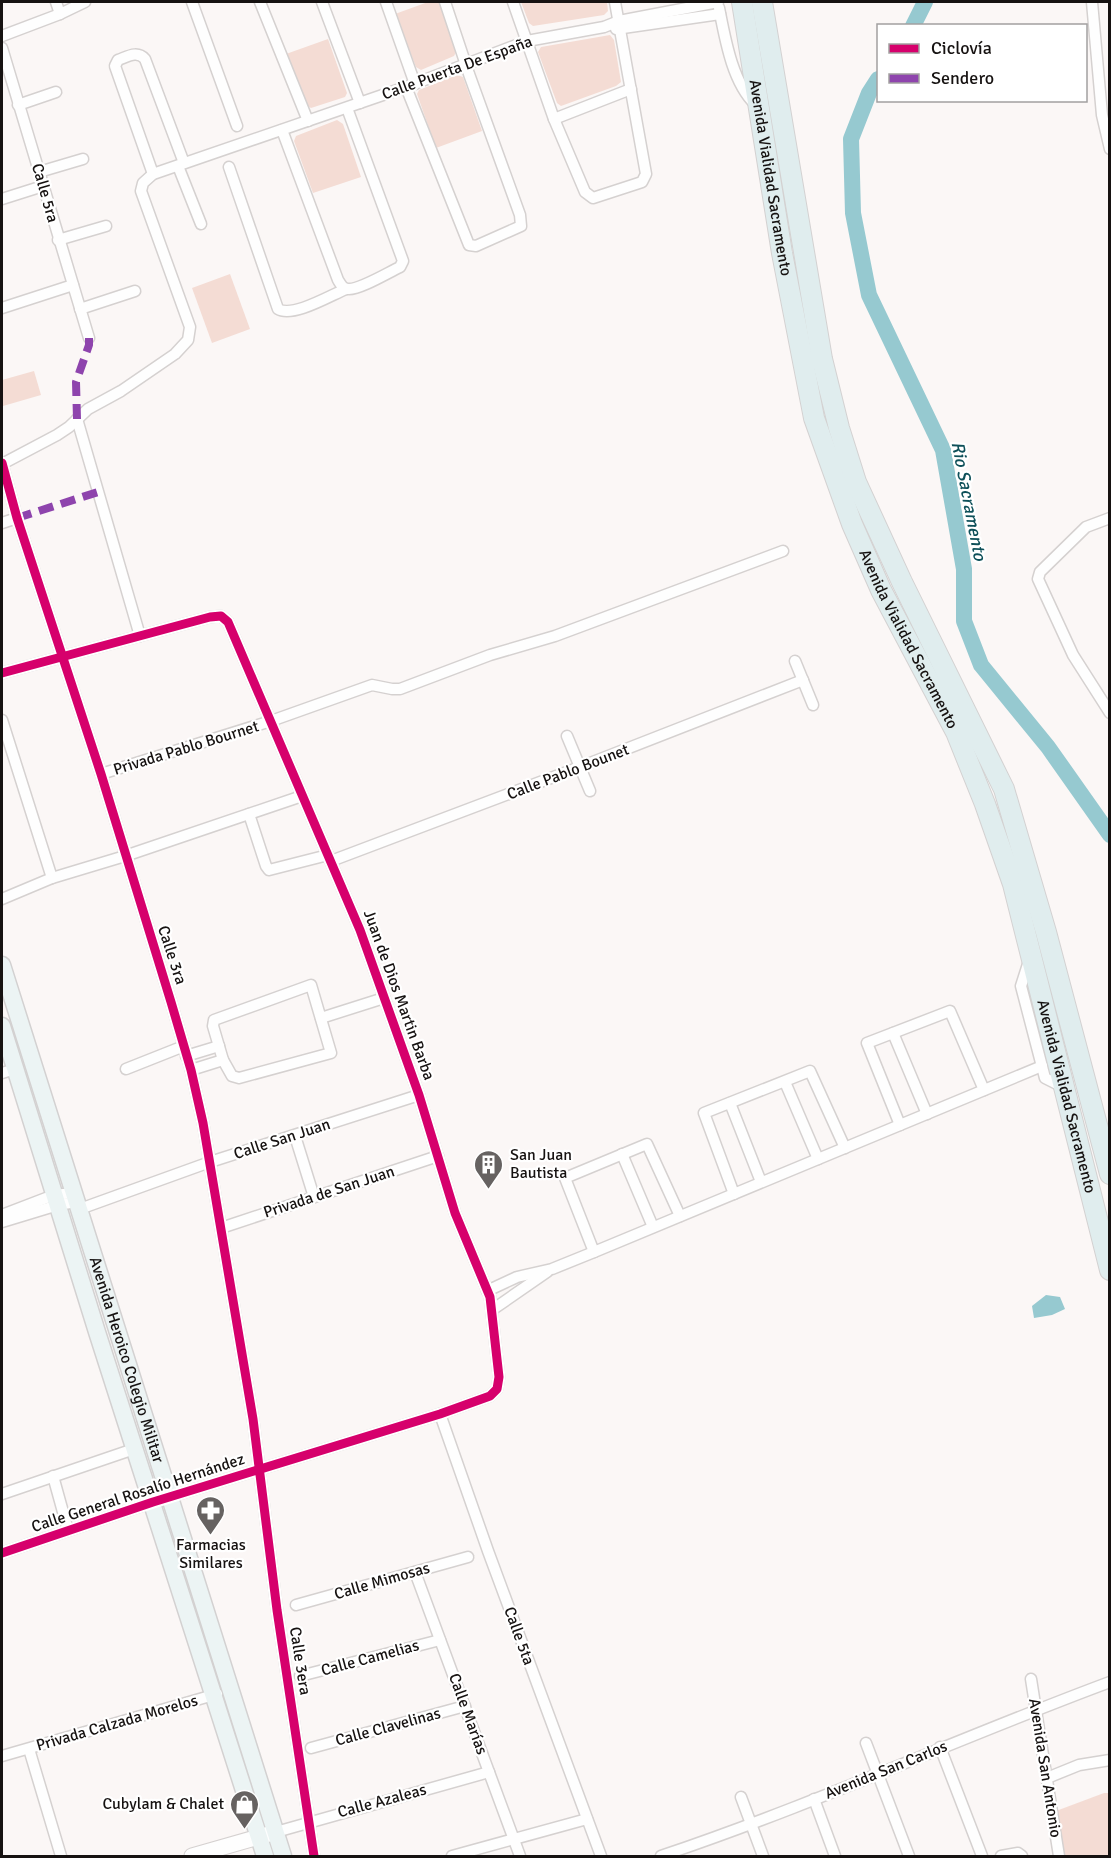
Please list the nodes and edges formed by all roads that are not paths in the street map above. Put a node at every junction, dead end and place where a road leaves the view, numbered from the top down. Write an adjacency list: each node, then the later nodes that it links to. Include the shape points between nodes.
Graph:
1 (56, 2): 14 (street)
2 (85, 2): 14 (street)
3 (192, 2): 31 (street)
4 (260, 2): 30 (street)
5 (322, 2): 25 (street)
6 (386, 2): 22 (street)
7 (445, 2): 21 (street)
8 (513, 2): 19 (street)
9 (615, 2): 17 (street)
10 (718, 2): 15 (street); 16 (street, Calle Puerta De España)
11 (742, 2): 28 (highway, Avenida Vialidad Sacramento)
12 (762, 2): 102 (highway, Avenida Vialidad Sacramento, via 822,359 839,428 856,482 1005,789)
13 (1092, 2): 33 (street, via 1102,114)
14 (60, 14): 18 (street)
15 (720, 14): 16 (street, Calle Puerta De España); 28 (street, via 742,86)
16 (666, 17): 17 (street, Calle Puerta De España)
17 (620, 26): 19 (street, Calle Puerta De España); 23 (street)
18 (2, 36)
19 (527, 41): 21 (street, Calle Puerta De España); 29 (street)
20 (2, 48): 26 (street, Calle 5ra)
21 (466, 64): 22 (street, Calle Puerta De España); 22 (street, via 522,220 521,226 476,246 469,245 465,237)
22 (411, 85): 25 (street, Calle Puerta De España)
23 (631, 89): 29 (street); 29 (street, via 646,174 642,182 593,198 586,194)
24 (56, 92): 26 (street)
25 (360, 103): 27 (street, Calle Puerta De España)
26 (18, 105): 37 (street, Calle 5ra)
27 (347, 108): 30 (street, Calle Puerta De España); 45 (street, via 403,261 397,268)
28 (760, 108): 75 (highway, Avenida Vialidad Sacramento, via 782,253 814,418 852,524 973,774 1010,873)
29 (554, 119)
30 (308, 121): 32 (street, Calle Puerta De España)
31 (237, 126)
32 (282, 130): 35 (street, Calle Puerta De España); 45 (street, via 338,280)
33 (1110, 149)
34 (83, 159): 37 (street)
35 (181, 164): 38 (street, Calle Puerta De España); 38 (street, via 145,59 136,54 118,60 114,66); 41 (street)
36 (229, 167): 45 (street, via 278,309 288,312)
37 (39, 172): 39 (street, Calle 5ra)
38 (153, 174): 50 (street, via 141,191 190,327 188,340 175,354)
39 (43, 186): 40 (street); 43 (street, Calle 5ra)
40 (2, 199)
41 (201, 224)
42 (106, 225): 43 (street)
43 (58, 240): 44 (street, Calle 5ra)
44 (73, 285): 47 (street); 48 (street, Calle 5ra)
45 (346, 289)
46 (135, 291): 48 (street)
47 (2, 308)
48 (80, 309): 49 (street, Calle 5ra)
49 (89, 338)
50 (77, 419): 51 (street, via 45,442); 56 (street)
51 (2, 464): 52 (street, Calle 3ra)
52 (17, 518): 54 (street); 57 (street, Calle 3ra)
53 (1110, 518): 62 (street, via 1086,527 1040,572 1038,579 1073,655)
54 (2, 523)
55 (783, 550): 64 (street, Privada Pablo Bournet, via 555,636 490,655 400,689 372,685)
56 (140, 636): 57 (street); 64 (street, Juan de Dios Martin Barba, via 221,616 228,622)
57 (64, 657): 59 (street); 67 (street, Calle 3ra)
58 (795, 661): 60 (street)
59 (2, 673)
60 (803, 680): 61 (street); 66 (street, Calle Pablo Bounet)
61 (813, 705)
62 (1110, 713)
63 (2, 720): 73 (street)
64 (271, 721): 67 (street, Privada Pablo Bournet); 69 (street, Juan de Dios Martin Barba)
65 (567, 736): 66 (street)
66 (580, 767): 68 (street); 72 (street, Calle Pablo Bounet)
67 (101, 774): 71 (street, Calle 3ra)
68 (590, 791)
69 (302, 796): 70 (street); 72 (street, Juan de Dios Martin Barba)
70 (249, 814): 71 (street); 72 (street, Calle Pablo Bounet, via 269,870)
71 (125, 856): 73 (street); 83 (street, Calle 3ra)
72 (329, 858): 77 (street, Juan de Dios Martin Barba)
73 (52, 878): 74 (street)
74 (2, 898)
75 (1031, 955): 85 (street, via 1021,986); 90 (highway, Avenida Vialidad Sacramento)
76 (2, 965): 78 (main road, Avenida Heroico Colegio Militar)
77 (384, 998): 79 (street); 92 (street, Juan de Dios Martin Barba)
78 (10, 1018): 107 (main road, Avenida Heroico Colegio Militar)
79 (321, 1018): 82 (street, via 310,985 216,1019 213,1026); 84 (street, via 331,1053 239,1078 232,1076)
80 (2, 1026): 88 (main road, Avenida Heroico Colegio Militar)
81 (893, 1033): 91 (street, via 951,1011); 94 (street); 95 (street, via 867,1043)
82 (219, 1046): 83 (street); 84 (street)
83 (185, 1051): 86 (street); 87 (street, Calle 3ra)
84 (223, 1060): 87 (street)
85 (1042, 1066): 90 (street, via 1045,1078); 91 (street)
86 (126, 1069)
87 (191, 1070): 101 (street, Calle 3ra)
88 (8, 1071): 106 (main road, Avenida Heroico Colegio Militar)
89 (784, 1082): 93 (street); 97 (street, via 810,1071); 100 (street)
90 (1065, 1088): 115 (highway, Avenida Vialidad Sacramento)
91 (984, 1090): 94 (street)
92 (419, 1095): 96 (street, Calle San Juan); 99 (street, Juan de Dios Martin Barba)
93 (730, 1103): 103 (street); 104 (street, via 704,1113)
94 (927, 1114): 95 (street)
95 (900, 1125): 97 (street)
96 (295, 1136): 101 (street, Calle San Juan); 105 (street)
97 (845, 1148): 100 (street)
98 (622, 1154): 109 (street, via 647,1144); 111 (street); 113 (street, via 565,1178)
99 (438, 1156): 105 (street, Privada de San Juan); 116 (street, Juan de Dios Martin Barba, via 455,1214)
100 (818, 1159): 103 (street)
101 (210, 1162): 107 (street, Calle San Juan); 112 (street, Calle 3ra)
102 (1110, 1174)
103 (761, 1182): 104 (street)
104 (734, 1194): 109 (street)
105 (314, 1197): 112 (street, Privada de San Juan)
106 (56, 1200): 107 (street, Calle San Juan); 108 (street); 110 (street); 120 (main road, Avenida Heroico Colegio Militar)
107 (75, 1202): 124 (main road, Avenida Heroico Colegio Militar)
108 (2, 1215)
109 (680, 1216): 111 (street)
110 (2, 1222)
111 (653, 1227): 113 (street)
112 (220, 1228): 121 (street, Calle 3ra)
113 (594, 1252): 114 (street)
114 (552, 1269): 116 (street, via 517,1277); 117 (street)
115 (1110, 1270)
116 (487, 1291): 117 (street, Juan de Dios Martin Barba)
117 (492, 1310): 118 (street, Juan de Dios Martin Barba, via 499,1377 497,1389)
118 (490, 1396): 119 (street, Calle General Rosalío Hernández)
119 (440, 1414): 121 (street, Calle General Rosalío Hernández); 150 (street, Calle 5ta)
120 (134, 1449): 122 (street); 125 (main road, Avenida Heroico Colegio Militar)
121 (259, 1470): 124 (street, Calle General Rosalío Hernández); 151 (street, Calle 3era)
122 (53, 1476): 123 (street); 126 (street)
123 (2, 1494)
124 (169, 1498): 125 (street, Calle General Rosalío Hernández); 135 (main road, Avenida Heroico Colegio Militar)
125 (153, 1502): 126 (street, Calle General Rosalío Hernández); 136 (main road, Avenida Heroico Colegio Militar)
126 (68, 1530): 127 (street, Calle General Rosalío Hernández)
127 (2, 1553)
128 (468, 1557): 129 (street, Calle Mimosas)
129 (415, 1572): 130 (street, Calle Mimosas); 131 (street, Calle Marías)
130 (296, 1605)
131 (440, 1640): 132 (street, Calle Camelias); 137 (street, Calle Marías)
132 (300, 1676)
133 (1031, 1679): 138 (street, Avenida San Antonio)
134 (1110, 1682): 138 (street, Avenida San Carlos)
135 (232, 1690): 136 (street, Privada Calzada Morelos); 153 (main road, Avenida Heroico Colegio Militar)
136 (214, 1695): 142 (street, Privada Calzada Morelos); 154 (main road, Avenida Heroico Colegio Militar)
137 (465, 1706): 140 (street, Calle Clavelinas); 145 (street, Calle Marías)
138 (1037, 1709): 141 (street, Avenida San Carlos); 147 (street, Avenida San Antonio)
139 (866, 1743): 146 (street)
140 (311, 1748)
141 (940, 1748): 146 (street, Avenida San Carlos); 168 (street)
142 (29, 1749): 143 (street, Privada Calzada Morelos); 156 (street)
143 (2, 1756)
144 (1110, 1760): 147 (street, via 1079,1765)
145 (489, 1772): 151 (street, Calle Azaleas); 155 (street, Calle Marías)
146 (878, 1773): 149 (street, Avenida San Carlos); 167 (street)
147 (1047, 1778): 171 (street, Avenida San Antonio)
148 (741, 1797): 152 (street)
149 (814, 1799): 152 (street, Avenida San Carlos); 166 (street)
150 (587, 1820): 155 (street); 163 (street, Calle 5ta)
151 (308, 1822): 153 (street, Calle Azaleas); 160 (street, Calle 3era)
152 (751, 1823): 164 (street, Avenida San Carlos); 165 (street)
153 (276, 1832): 154 (street); 159 (main road, Avenida Heroico Colegio Militar)
154 (259, 1837): 157 (street); 158 (main road, Avenida Heroico Colegio Militar)
155 (514, 1840): 161 (street); 162 (street, Calle Marías)
156 (61, 1857)
157 (192, 1857)
158 (265, 1857)
159 (283, 1857)
160 (314, 1857)
161 (452, 1857)
162 (520, 1857)
163 (601, 1857)
164 (661, 1857)
165 (763, 1857)
166 (835, 1857)
167 (909, 1857)
168 (982, 1857)
169 (1001, 1857): 170 (street, via 1018,1853)
170 (1022, 1857)
171 (1059, 1857)

